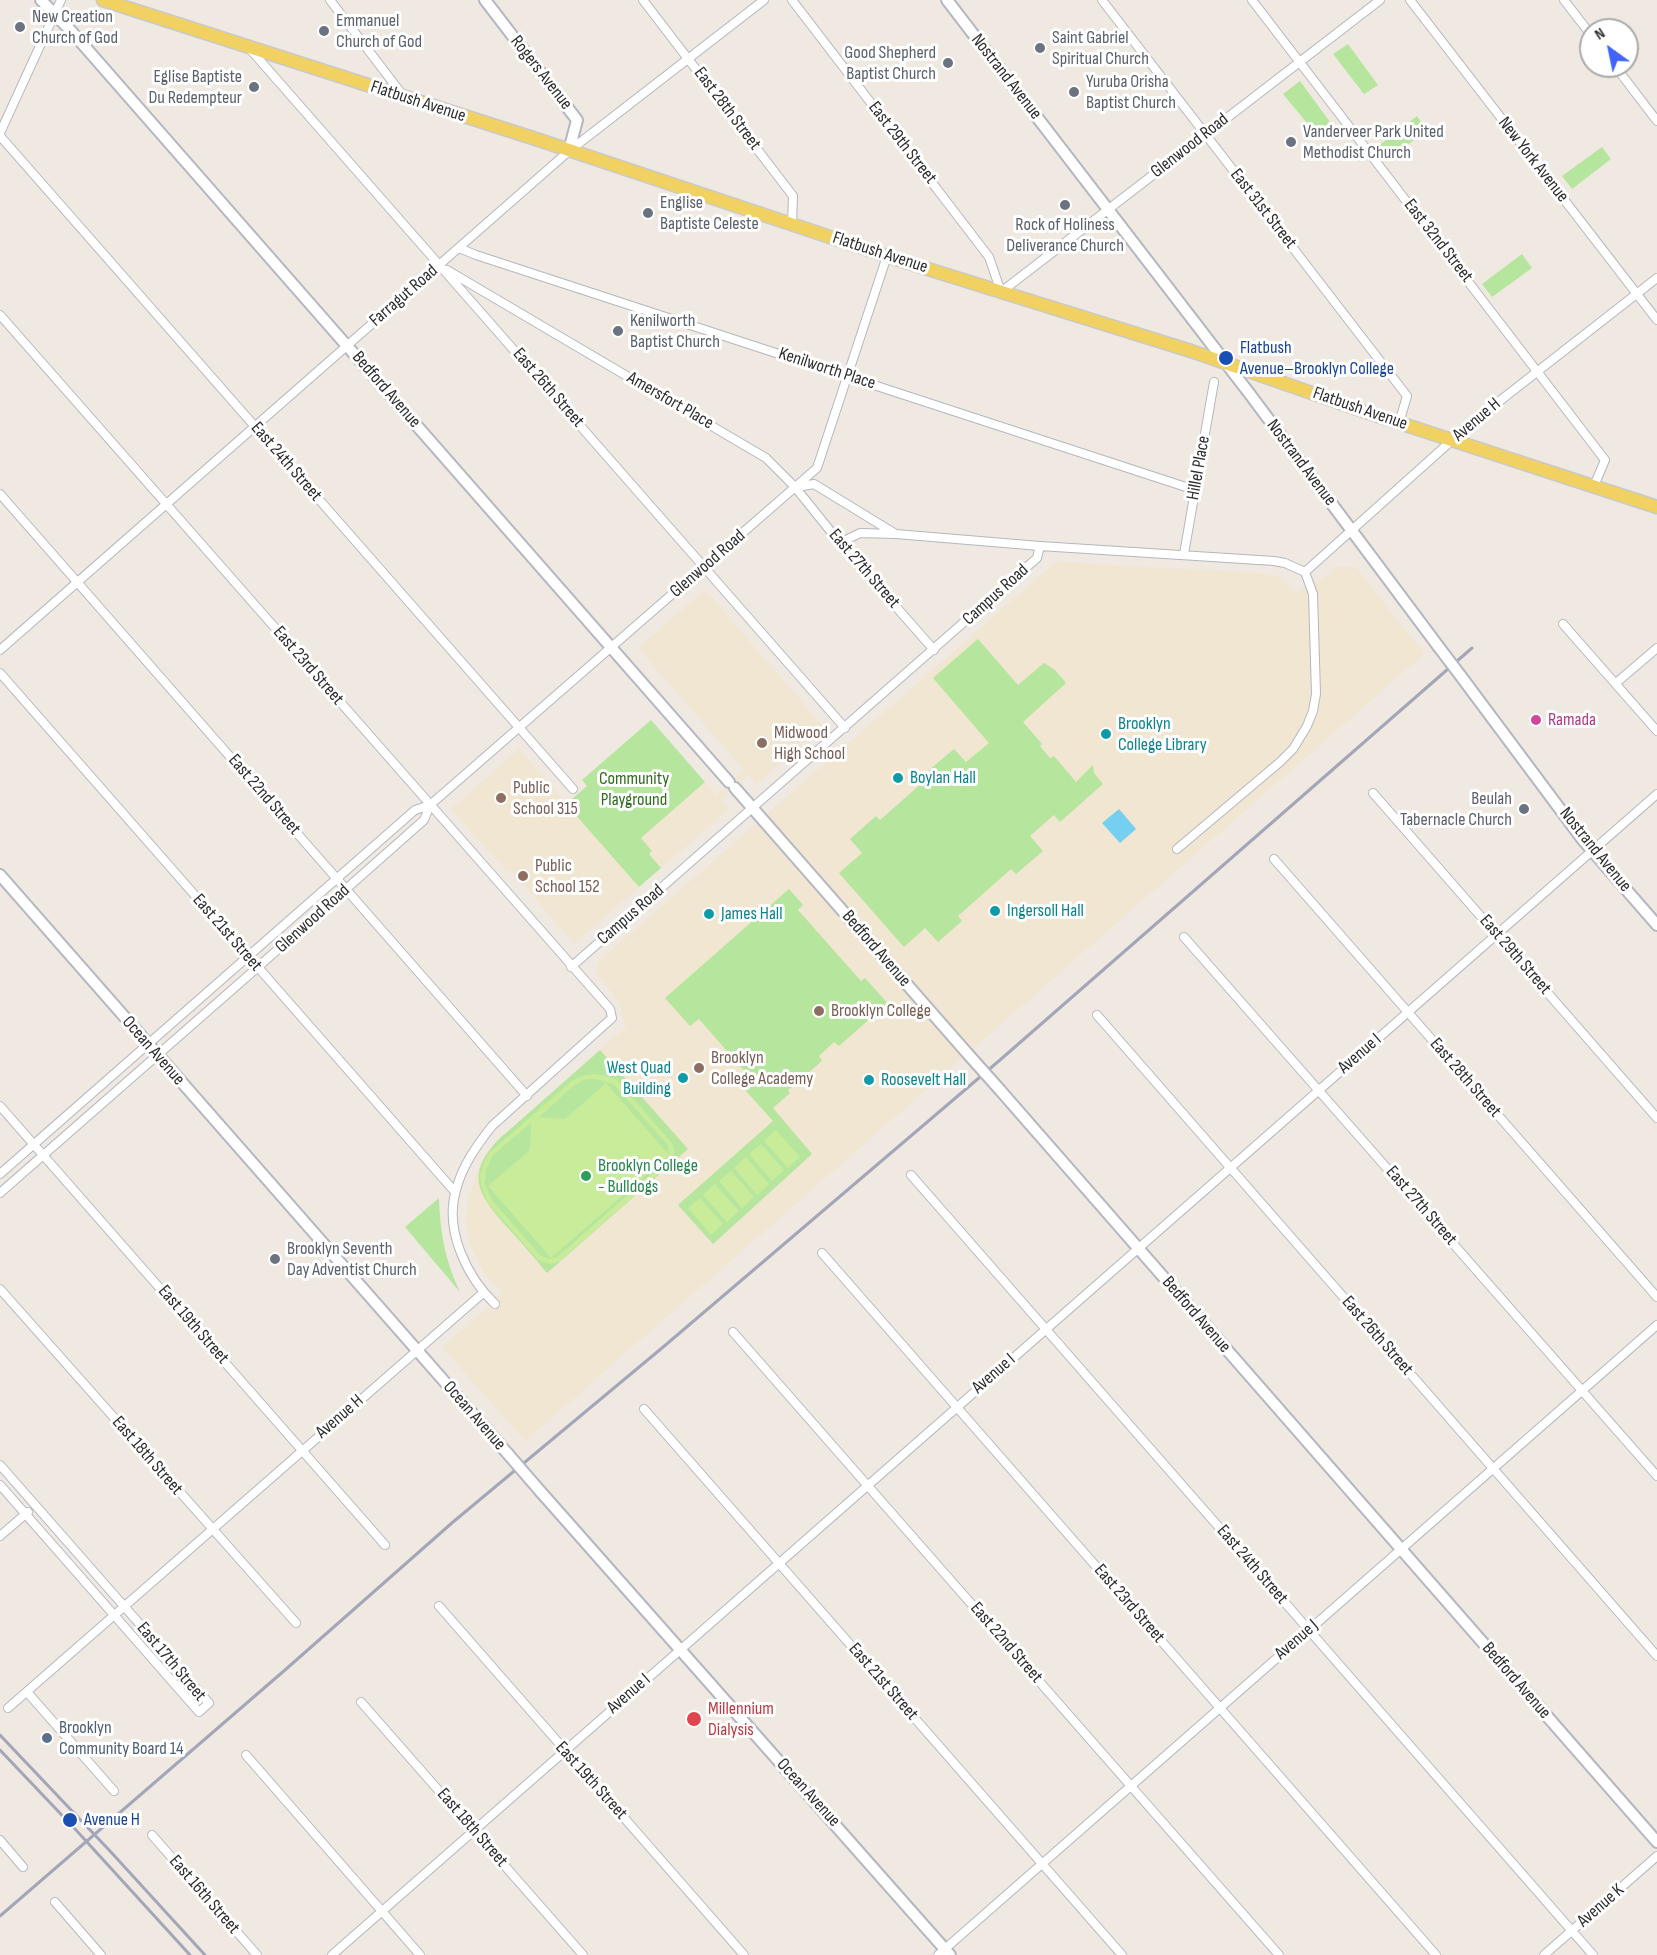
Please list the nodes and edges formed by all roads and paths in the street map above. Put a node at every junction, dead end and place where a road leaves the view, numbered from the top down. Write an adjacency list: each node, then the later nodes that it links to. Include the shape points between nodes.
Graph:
1 (41, 0): 15 (main road, Bedford Avenue)
2 (61, 0): 15 (street)
3 (103, 0): 17 (main road, Flatbush Avenue)
4 (330, 0): 21 (street)
5 (484, 0): 25 (main road, Rogers Avenue, via 577,120)
6 (643, 0): 18 (street, East 28th Street)
7 (764, 0): 18 (street, Farragut Road)
8 (792, 0): 32 (street, East 29th Street, via 989,257)
9 (947, 0): 26 (main road, Nostrand Avenue)
10 (1102, 0): 24 (street, East 31st Street)
11 (1252, 0): 19 (street, East 32nd Street)
12 (1380, 0): 19 (street, Glenwood Road)
13 (1410, 0): 33 (street, New York Avenue)
14 (1564, 0): 16 (street)
15 (54, 13): 23 (street); 36 (main road, Bedford Avenue)
16 (1579, 19)
17 (250, 49): 21 (main road, Flatbush Avenue); 30 (street, East 26th Street)
18 (688, 58): 25 (street, Farragut Road); 27 (street, East 28th Street, via 793,195)
19 (1300, 62): 24 (street, Glenwood Road); 38 (street, East 32nd Street)
20 (1624, 78): 22 (street)
21 (405, 98): 25 (main road, Flatbush Avenue)
22 (1657, 121)
23 (0, 134): 42 (street, East 24th Street)
24 (1206, 134): 26 (street, Glenwood Road); 41 (street, East 31st Street, via 1407,396)
25 (569, 151): 27 (main road, Flatbush Avenue); 28 (street, Farragut Road)
26 (1108, 209): 32 (street, Glenwood Road); 37 (main road, Nostrand Avenue)
27 (792, 224): 29 (main road, Flatbush Avenue)
28 (459, 248): 30 (street, Farragut Road); 39 (street, Kenilworth Place)
29 (887, 256): 32 (main road, Flatbush Avenue); 39 (street, Glenwood Road)
30 (440, 265): 36 (street, Farragut Road); 45 (street, Amersfort Place, via 766,458); 55 (street, East 26th Street)
31 (1657, 278): 33 (street, Avenue H)
32 (1001, 292): 37 (main road, Flatbush Avenue)
33 (1636, 294): 35 (street, New York Avenue); 38 (street, Avenue H)
34 (0, 315): 48 (street, East 23rd Street)
35 (1657, 320)
36 (348, 346): 42 (street, Farragut Road); 59 (main road, Bedford Avenue)
37 (1226, 363): 41 (main road, Flatbush Avenue); 50 (main road, Nostrand Avenue)
38 (1538, 371): 43 (street, Avenue H); 44 (street, East 32nd Street, via 1605,460)
39 (848, 376): 45 (street, Glenwood Road, via 817,468); 46 (street, Kenilworth Place)
40 (1214, 382): 46 (street, Hillel Place)
41 (1399, 423): 43 (main road, Flatbush Avenue)
42 (255, 427): 48 (street, Farragut Road); 65 (street, East 24th Street)
43 (1453, 440): 44 (main road, Flatbush Avenue); 50 (street, Avenue H)
44 (1594, 486): 49 (main road, Flatbush Avenue)
45 (795, 487): 51 (street, via 814,484); 52 (street, East 27th Street); 55 (street, Glenwood Road)
46 (1195, 490): 54 (street, Hillel Place)
47 (0, 494): 57 (street, East 22nd Street)
48 (166, 504): 57 (street, Farragut Road); 71 (street, East 23rd Street)
49 (1657, 507)
50 (1352, 531): 56 (street, Avenue H); 74 (main road, Nostrand Avenue, bridge)
51 (896, 534): 52 (street, via 860,533); 53 (street)
52 (840, 543): 62 (street, East 27th Street)
53 (1040, 546): 54 (street, Campus Road); 62 (street, Campus Road, via 1037,558)
54 (1184, 554): 56 (street, Campus Road, via 1274,561)
55 (704, 567): 59 (street, Glenwood Road); 66 (street, East 26th Street)
56 (1305, 572): 73 (street, via 1314,607 1316,694 1301,738 1280,762)
57 (78, 582): 61 (street, Farragut Road); 77 (street, East 22nd Street)
58 (1563, 624): 64 (street)
59 (611, 648): 65 (street, Glenwood Road); 72 (main road, Bedford Avenue)
60 (1657, 648): 64 (street)
61 (0, 650)
62 (934, 650): 66 (street, Campus Road)
63 (0, 673): 82 (street, East 21st Street)
64 (1616, 683): 67 (street)
65 (519, 728): 68 (street, East 24th Street); 71 (street, Glenwood Road)
66 (845, 728): 72 (street, Campus Road)
67 (1657, 731)
68 (573, 789)
69 (1373, 793): 80 (street, East 29th Street)
70 (1657, 794): 74 (street, Avenue I)
71 (430, 805): 77 (street, Glenwood Road, via 415,810); 78 (street, Glenwood Road, via 424,820); 83 (street, East 23rd Street)
72 (753, 809): 83 (street, Campus Road); 100 (main road, Bedford Avenue, bridge)
73 (1177, 849)
74 (1592, 850): 79 (main road, Nostrand Avenue); 80 (street, Avenue I)
75 (1274, 859): 85 (street, East 28th Street)
76 (0, 875): 87 (main road, Ocean Avenue)
77 (337, 879): 78 (street, East 22nd Street); 82 (street, Glenwood Road)
78 (346, 889): 84 (street, Glenwood Road); 90 (street, East 22nd Street)
79 (1657, 924)
80 (1497, 934): 85 (street, Avenue I); 92 (street, East 29th Street)
81 (1184, 937): 89 (street, East 27th Street)
82 (248, 956): 84 (street, East 21st Street); 87 (street, Glenwood Road)
83 (571, 967): 90 (street, East 23rd Street, via 610,1009 612,1018)
84 (258, 968): 88 (street, Glenwood Road); 98 (street, East 21st Street)
85 (1408, 1012): 89 (street, Avenue I); 104 (street, East 28th Street)
86 (1097, 1015): 95 (street, East 26th Street)
87 (148, 1044): 88 (main road, Ocean Avenue); 93 (street, Glenwood Road)
88 (157, 1056): 94 (street, Glenwood Road); 109 (main road, Ocean Avenue)
89 (1319, 1090): 95 (street, Avenue I); 110 (street, East 27th Street)
90 (527, 1096): 98 (street, via 480,1141)
91 (0, 1106): 93 (street, East 19th Street)
92 (1657, 1118)
93 (34, 1144): 94 (street, East 19th Street); 96 (street, Glenwood Road)
94 (43, 1155): 99 (street, Glenwood Road); 113 (street, East 19th Street)
95 (1230, 1168): 100 (street, Avenue I); 115 (street, East 26th Street)
96 (0, 1174)
97 (911, 1175): 107 (street, East 24th Street)
98 (455, 1192): 103 (street, via 458,1245)
99 (0, 1193)
100 (1138, 1248): 107 (street, Avenue I); 124 (main road, Bedford Avenue)
101 (822, 1253): 111 (street, East 23rd Street)
102 (0, 1288): 121 (street, East 18th Street)
103 (483, 1293): 105 (street); 109 (street, Avenue H)
104 (1657, 1297)
105 (495, 1304)
106 (1657, 1325): 110 (street, Avenue J)
107 (1045, 1329): 111 (street, Avenue I); 130 (street, East 24th Street)
108 (733, 1332): 118 (street, East 22nd Street)
109 (417, 1350): 113 (street, Avenue H); 131 (main road, Ocean Avenue, bridge)
110 (1582, 1390): 115 (street, Avenue J); 116 (street, East 27th Street)
111 (956, 1407): 118 (street, Avenue I); 136 (street, East 23rd Street)
112 (644, 1409): 125 (street, East 21st Street)
113 (302, 1451): 121 (street, Avenue H); 123 (street, East 19th Street)
114 (0, 1465): 119 (street, East 17th Street)
115 (1492, 1469): 124 (street, Avenue J); 132 (street, East 26th Street)
116 (1657, 1476)
117 (0, 1485): 120 (street, East 17th Street)
118 (868, 1485): 125 (street, Avenue I); 139 (street, East 22nd Street)
119 (36, 1505): 120 (street); 126 (street, East 17th Street)
120 (25, 1514): 122 (street); 128 (street, East 17th Street)
121 (212, 1530): 126 (street, Avenue H); 129 (street, East 18th Street)
122 (0, 1536)
123 (385, 1545)
124 (1401, 1549): 130 (street, Avenue J); 144 (main road, Bedford Avenue)
125 (779, 1563): 131 (street, Avenue I); 146 (street, East 21st Street)
126 (124, 1606): 128 (street, Avenue H); 128 (street, East 17th Street, via 209,1703 199,1712)
127 (439, 1606): 137 (street, East 19th Street)
128 (114, 1615): 133 (street, Avenue H)
129 (296, 1623)
130 (1308, 1630): 136 (street, Avenue J); 150 (street, East 24th Street)
131 (680, 1650): 137 (street, Avenue I); 151 (main road, Ocean Avenue)
132 (1657, 1656)
133 (27, 1692): 135 (street, Avenue H); 140 (street)
134 (360, 1702): 141 (street, East 18th Street)
135 (8, 1708)
136 (1220, 1708): 139 (street, Avenue J); 160 (street, East 23rd Street)
137 (565, 1751): 141 (street, Avenue I); 157 (street, East 19th Street)
138 (246, 1755): 149 (street)
139 (1131, 1786): 146 (street, Avenue J); 159 (street, East 22nd Street)
140 (114, 1791)
141 (474, 1830): 149 (street, Avenue I); 156 (street, East 18th Street)
142 (152, 1834): 153 (street, East 16th Street)
143 (0, 1840): 147 (street)
144 (1657, 1842)
145 (1657, 1856): 150 (street, Avenue K)
146 (1042, 1864): 151 (street, Avenue J); 158 (street, East 21st Street)
147 (23, 1867)
148 (55, 1902): 152 (street)
149 (382, 1911): 154 (street, Avenue I); 155 (street)
150 (1572, 1931): 161 (street, Avenue K); 162 (street, East 24th Street)
151 (944, 1953)
152 (101, 1955)
153 (257, 1955)
154 (332, 1955)
155 (420, 1955)
156 (583, 1955)
157 (744, 1955)
158 (1122, 1955)
159 (1279, 1955)
160 (1436, 1955)
161 (1544, 1955)
162 (1593, 1955)

